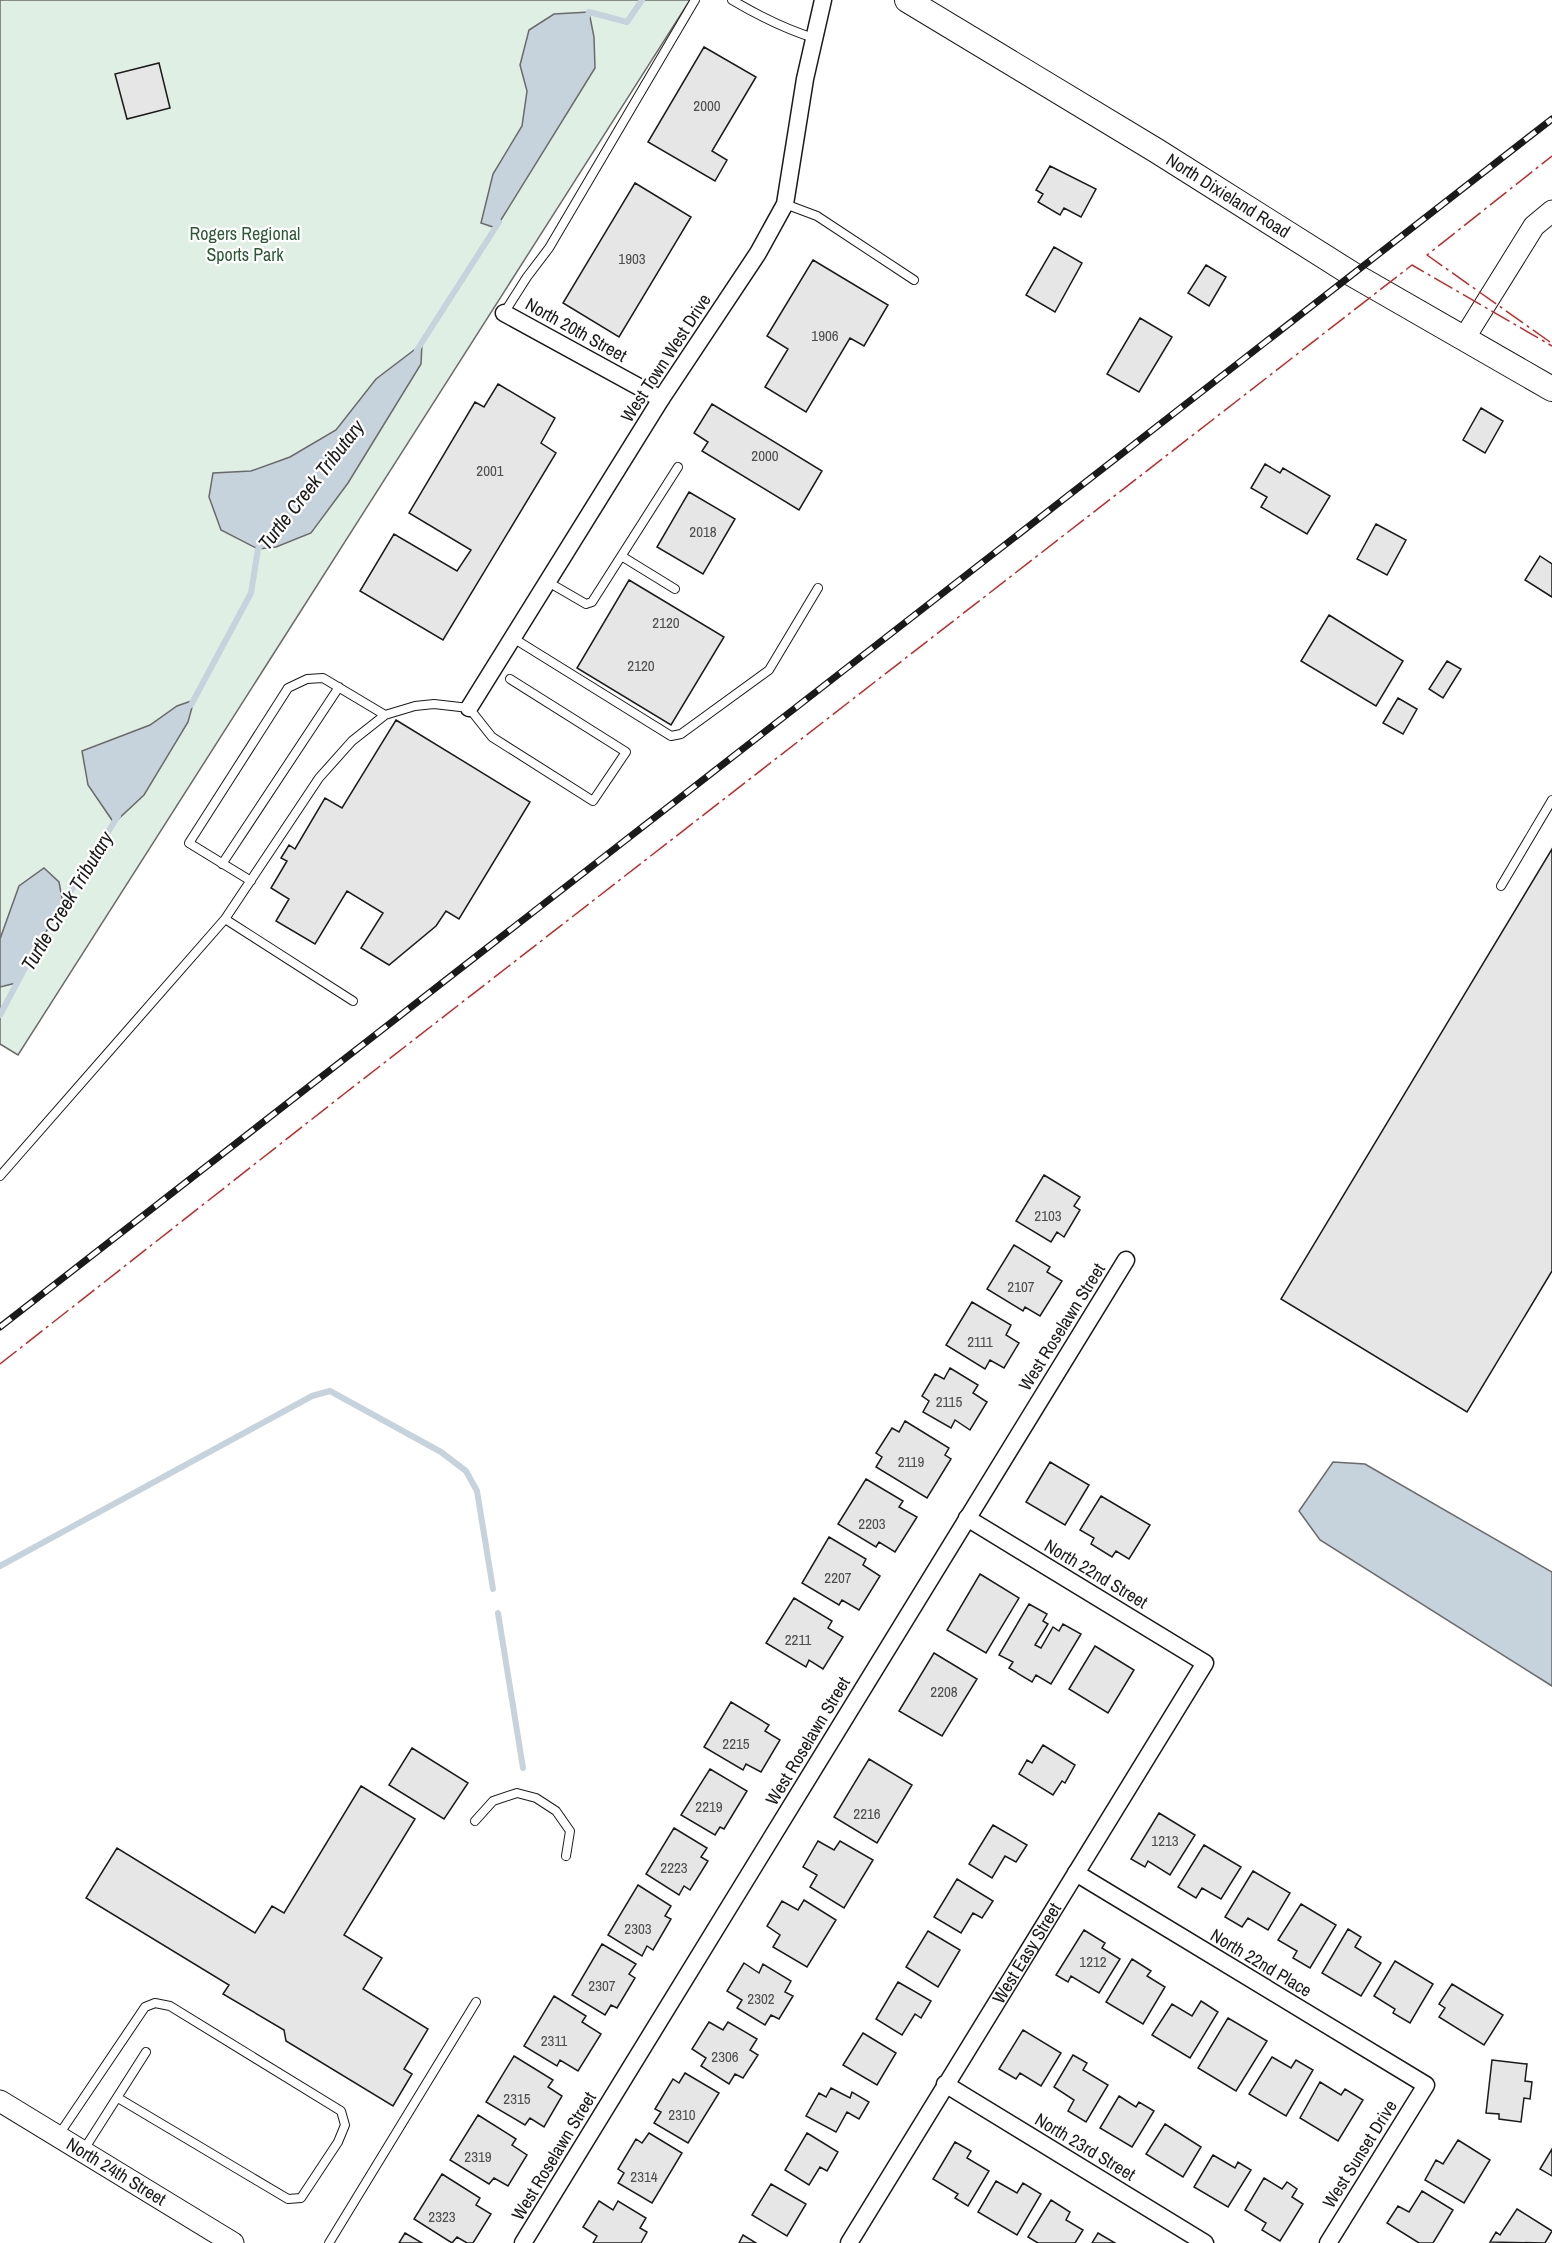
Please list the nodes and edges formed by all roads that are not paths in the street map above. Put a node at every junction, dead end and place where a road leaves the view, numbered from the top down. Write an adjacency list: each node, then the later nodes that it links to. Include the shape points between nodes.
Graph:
1 (695, 0): 9 (lane, via 549,248)
2 (732, 0): 5 (lane, via 758,16)
3 (823, 0): 5 (street, West Town West Drive)
4 (907, 0): 10 (main road, North Dixieland Road, via 1352,274)
5 (814, 38): 6 (street, West Town West Drive)
6 (785, 204): 8 (lane, via 817,216); 12 (street, West Town West Drive, via 758,253)
7 (1552, 211): 10 (street, via 1534,226)
8 (914, 280)
9 (504, 312): 12 (street, North 20th Street)
10 (1465, 337): 11 (main road, North Dixieland Road)
11 (1552, 389)
12 (661, 399): 15 (street, West Town West Drive)
13 (678, 467): 14 (lane)
14 (623, 557): 15 (lane, via 592,602 586,604); 17 (lane)
15 (548, 582): 18 (street, West Town West Drive)
16 (818, 588): 18 (lane, via 769,670 681,734 671,736)
17 (675, 589)
18 (513, 638): 21 (street, West Town West Drive)
19 (510, 679): 21 (lane, via 626,752 593,801 492,737)
20 (339, 687): 22 (lane); 24 (lane); 24 (lane, via 323,678 307,679 288,688 189,843)
21 (469, 708): 22 (lane, via 434,704)
22 (386, 715): 25 (lane, via 352,741 319,778)
23 (1552, 800): 26 (lane)
24 (222, 864): 25 (lane)
25 (251, 881): 27 (lane)
26 (1501, 886)
27 (225, 919): 28 (lane); 29 (lane)
28 (353, 1001)
29 (0, 1176)
30 (1126, 1260): 31 (street, West Roselawn Street)
31 (967, 1518): 32 (street, North 22nd Street); 46 (street, West Roselawn Street)
32 (1205, 1663): 35 (street, West Easy Street)
33 (475, 1821): 34 (lane, via 493,1801 517,1793 536,1798 556,1811 570,1831)
34 (566, 1856)
35 (1076, 1873): 38 (street, West Easy Street); 39 (street, North 22nd Place)
36 (477, 2002): 45 (lane)
37 (146, 2052): 40 (lane)
38 (945, 2084): 47 (street, West Easy Street); 48 (street, North 23rd Street)
39 (1426, 2085): 49 (street, West Sunset Drive)
40 (118, 2098): 42 (lane, via 288,2199 301,2198 345,2125 341,2111 170,2006 155,2003 145,2007); 43 (lane)
41 (0, 2101): 42 (street, North 24th Street)
42 (58, 2136): 43 (street, North 24th Street)
43 (83, 2151): 44 (street, North 24th Street)
44 (233, 2243)
45 (329, 2243)
46 (523, 2243)
47 (849, 2243)
48 (1205, 2243)
49 (1328, 2243)

